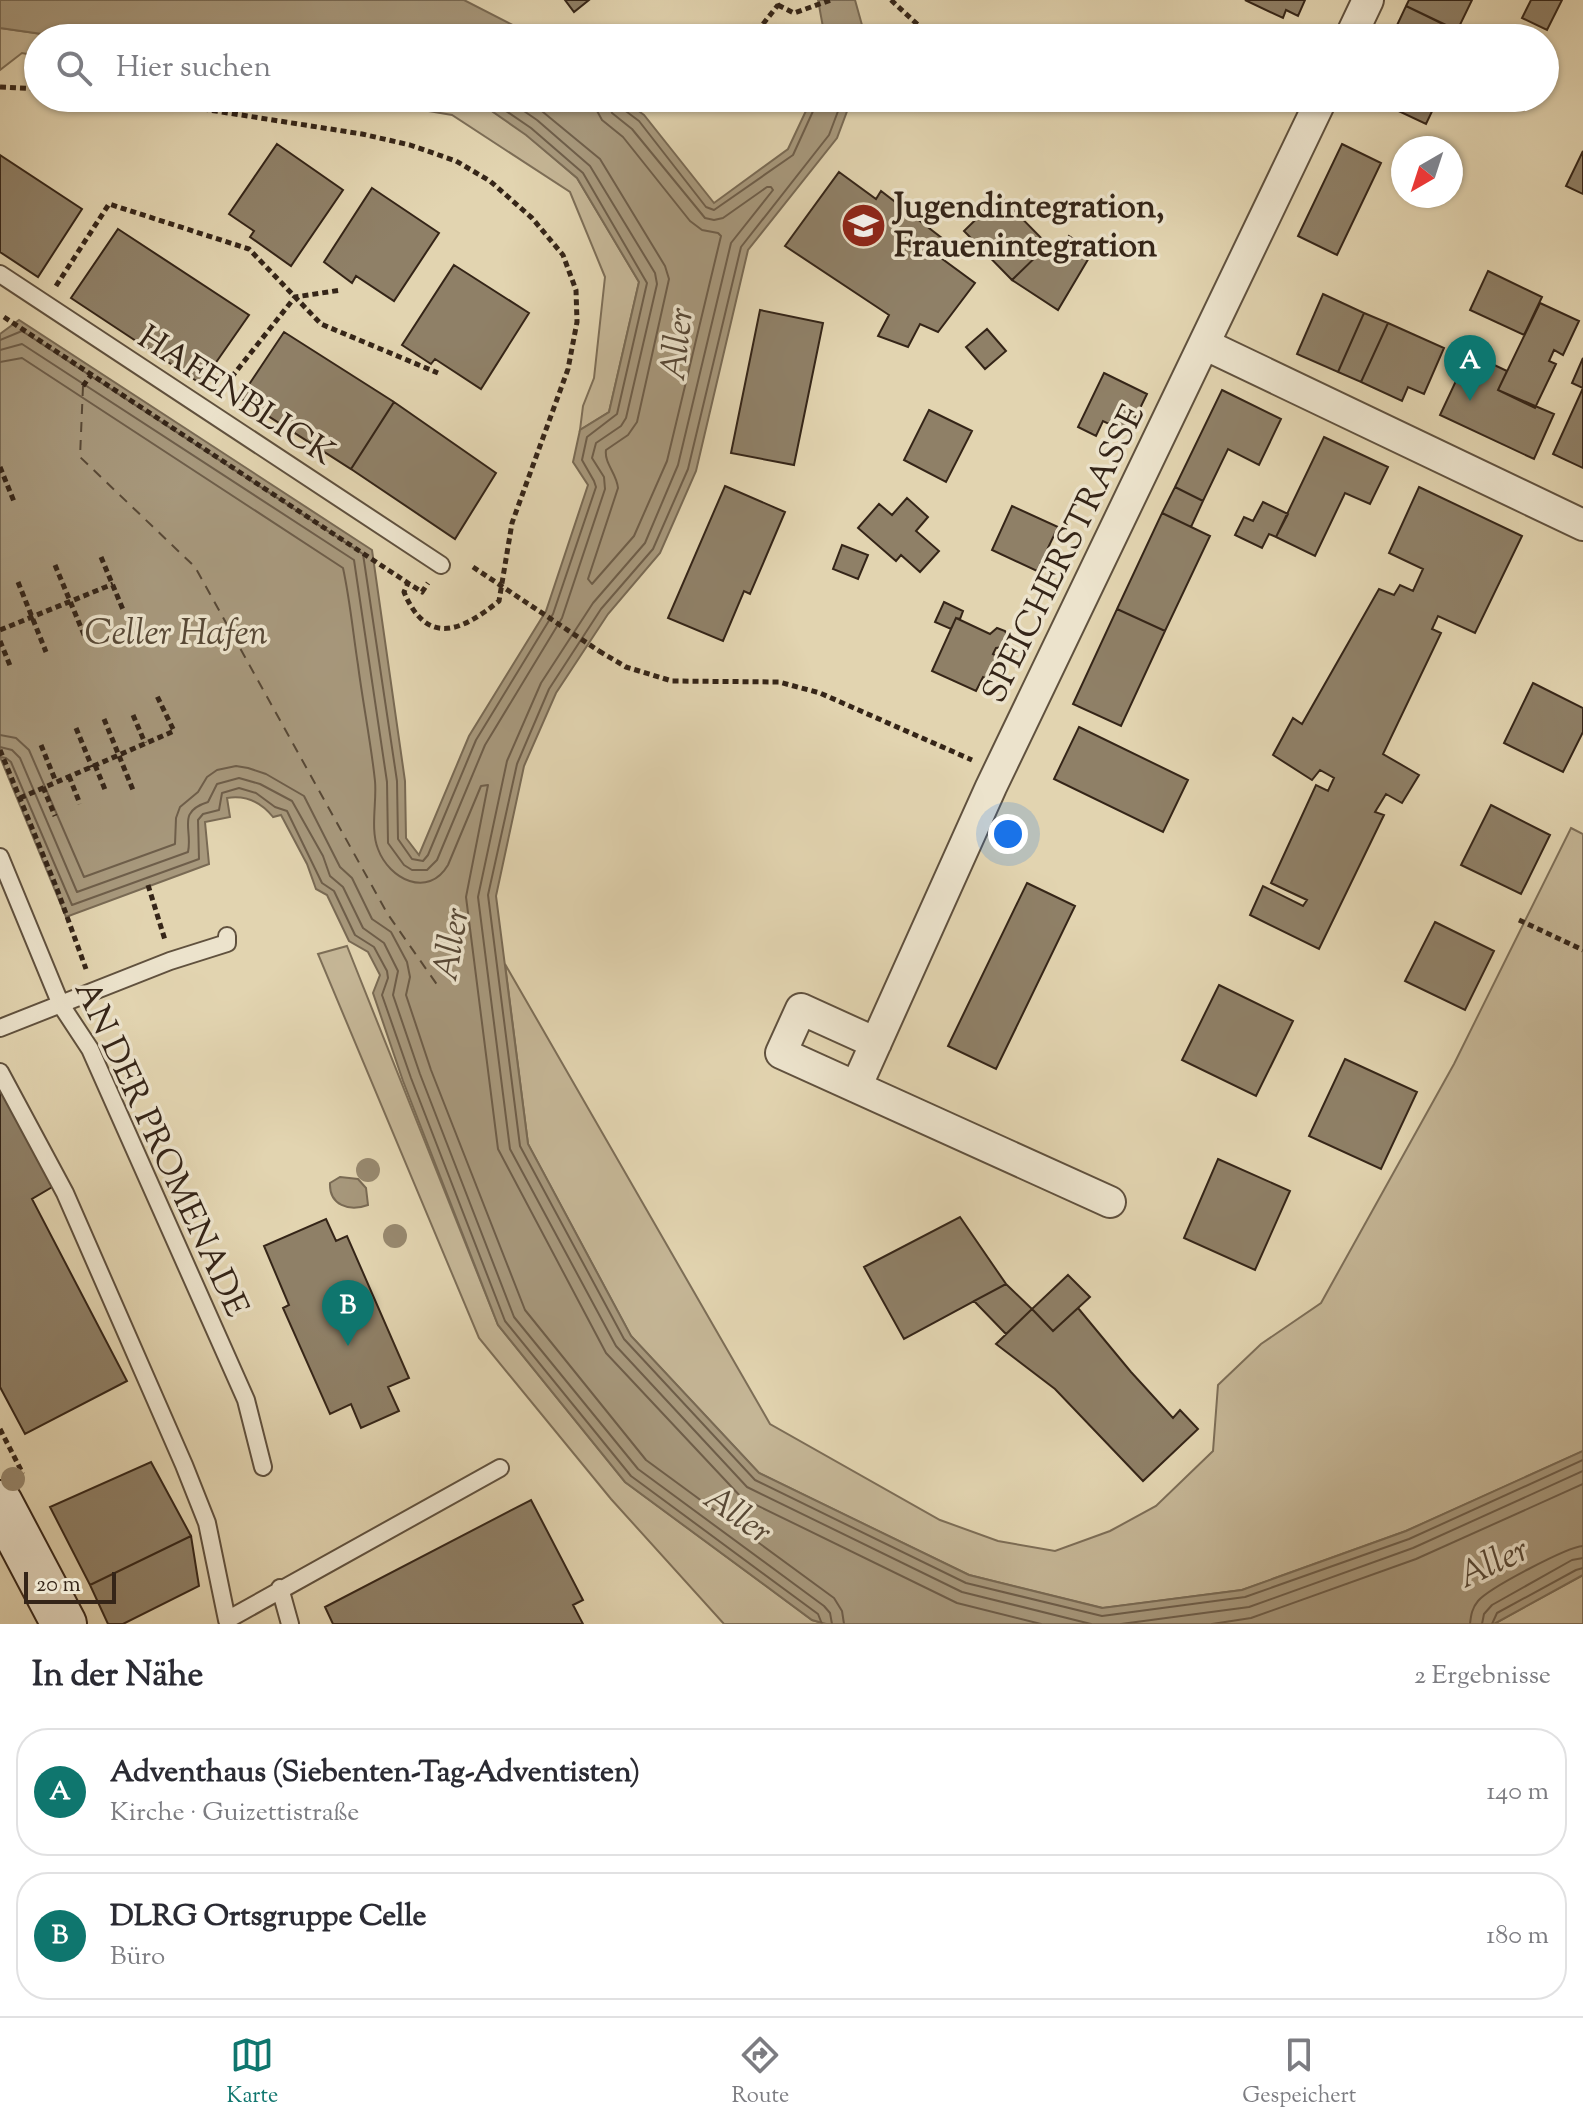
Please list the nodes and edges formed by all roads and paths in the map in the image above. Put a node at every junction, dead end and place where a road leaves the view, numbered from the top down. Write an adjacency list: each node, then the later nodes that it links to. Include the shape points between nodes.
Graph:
1 (831, 0): 4 (path, via 794,13)
2 (891, 0): 6 (path)
3 (1368, 0): 7 (street)
4 (777, 3): 5 (path)
5 (763, 24)
6 (917, 24)
7 (1357, 24)
8 (0, 87): 9 (path)
9 (24, 88)
10 (222, 112): 30 (path, via 362,134 456,161 490,181 563,255 576,290 575,334 568,369 512,523 499,601 477,619 449,630 428,626 412,611 404,592)
11 (1315, 112): 17 (street, SPEICHERSTRASSE)
12 (0, 274): 15 (lane, HAFENBLICK)
13 (341, 290): 14 (path)
14 (295, 297): 15 (path, via 249,249 109,204); 18 (path, via 321,324); 21 (path)
15 (45, 304): 21 (lane, HAFENBLICK)
16 (4, 317): 19 (path)
17 (1204, 344): 24 (street); 49 (street, SPEICHERSTRASSE)
18 (438, 373)
19 (91, 375): 20 (path); 30 (path)
20 (83, 386)
21 (206, 410): 27 (lane, HAFENBLICK)
22 (0, 467): 23 (path)
23 (15, 504)
24 (1583, 525)
25 (101, 557): 31 (path)
26 (55, 565): 32 (path)
27 (441, 565): 30 (path, via 422,592)
28 (473, 567): 49 (path, bridge, via 626,667 672,681 779,682 820,693)
29 (18, 582): 34 (path)
30 (408, 583)
31 (113, 584): 32 (path); 33 (path)
32 (70, 601): 34 (path); 36 (path)
33 (124, 612)
34 (32, 617): 35 (path); 38 (path)
35 (0, 630)
36 (85, 637)
37 (0, 641): 39 (path)
38 (46, 652)
39 (11, 668)
40 (157, 696): 44 (path, via 174,731)
41 (133, 715): 44 (path)
42 (104, 719): 47 (path)
43 (76, 728): 48 (path)
44 (145, 743): 47 (path)
45 (41, 745): 51 (path)
46 (0, 750): 55 (path)
47 (119, 755): 48 (path); 53 (path)
48 (94, 766): 50 (path); 54 (path)
49 (999, 772): 67 (street, SPEICHERSTRASSE)
50 (69, 776): 51 (path); 56 (path)
51 (56, 782): 52 (path)
52 (43, 787): 55 (path); 57 (path)
53 (133, 790)
54 (106, 792)
55 (20, 798): 64 (path)
56 (80, 804)
57 (55, 816)
58 (0, 857): 65 (lane, AN DER PROMENADE)
59 (148, 885): 61 (path)
60 (1519, 920): 63 (path)
61 (161, 925)
62 (227, 936): 65 (lane, via 227,943)
63 (1583, 950)
64 (82, 956)
65 (61, 1005): 66 (lane); 71 (lane, AN DER PROMENADE, via 90,1049 246,1400)
66 (0, 1028)
67 (876, 1043): 69 (street, SPEICHERSTRASSE); 69 (street, via 801,1009 781,1053)
68 (0, 1072): 74 (lane, via 65,1193 184,1465 207,1523 227,1620)
69 (856, 1087): 70 (street)
70 (1110, 1202)
71 (263, 1467)
72 (500, 1468): 74 (lane)
73 (0, 1503): 75 (street)
74 (280, 1588): 76 (lane)
75 (64, 1624)
76 (290, 1624)

